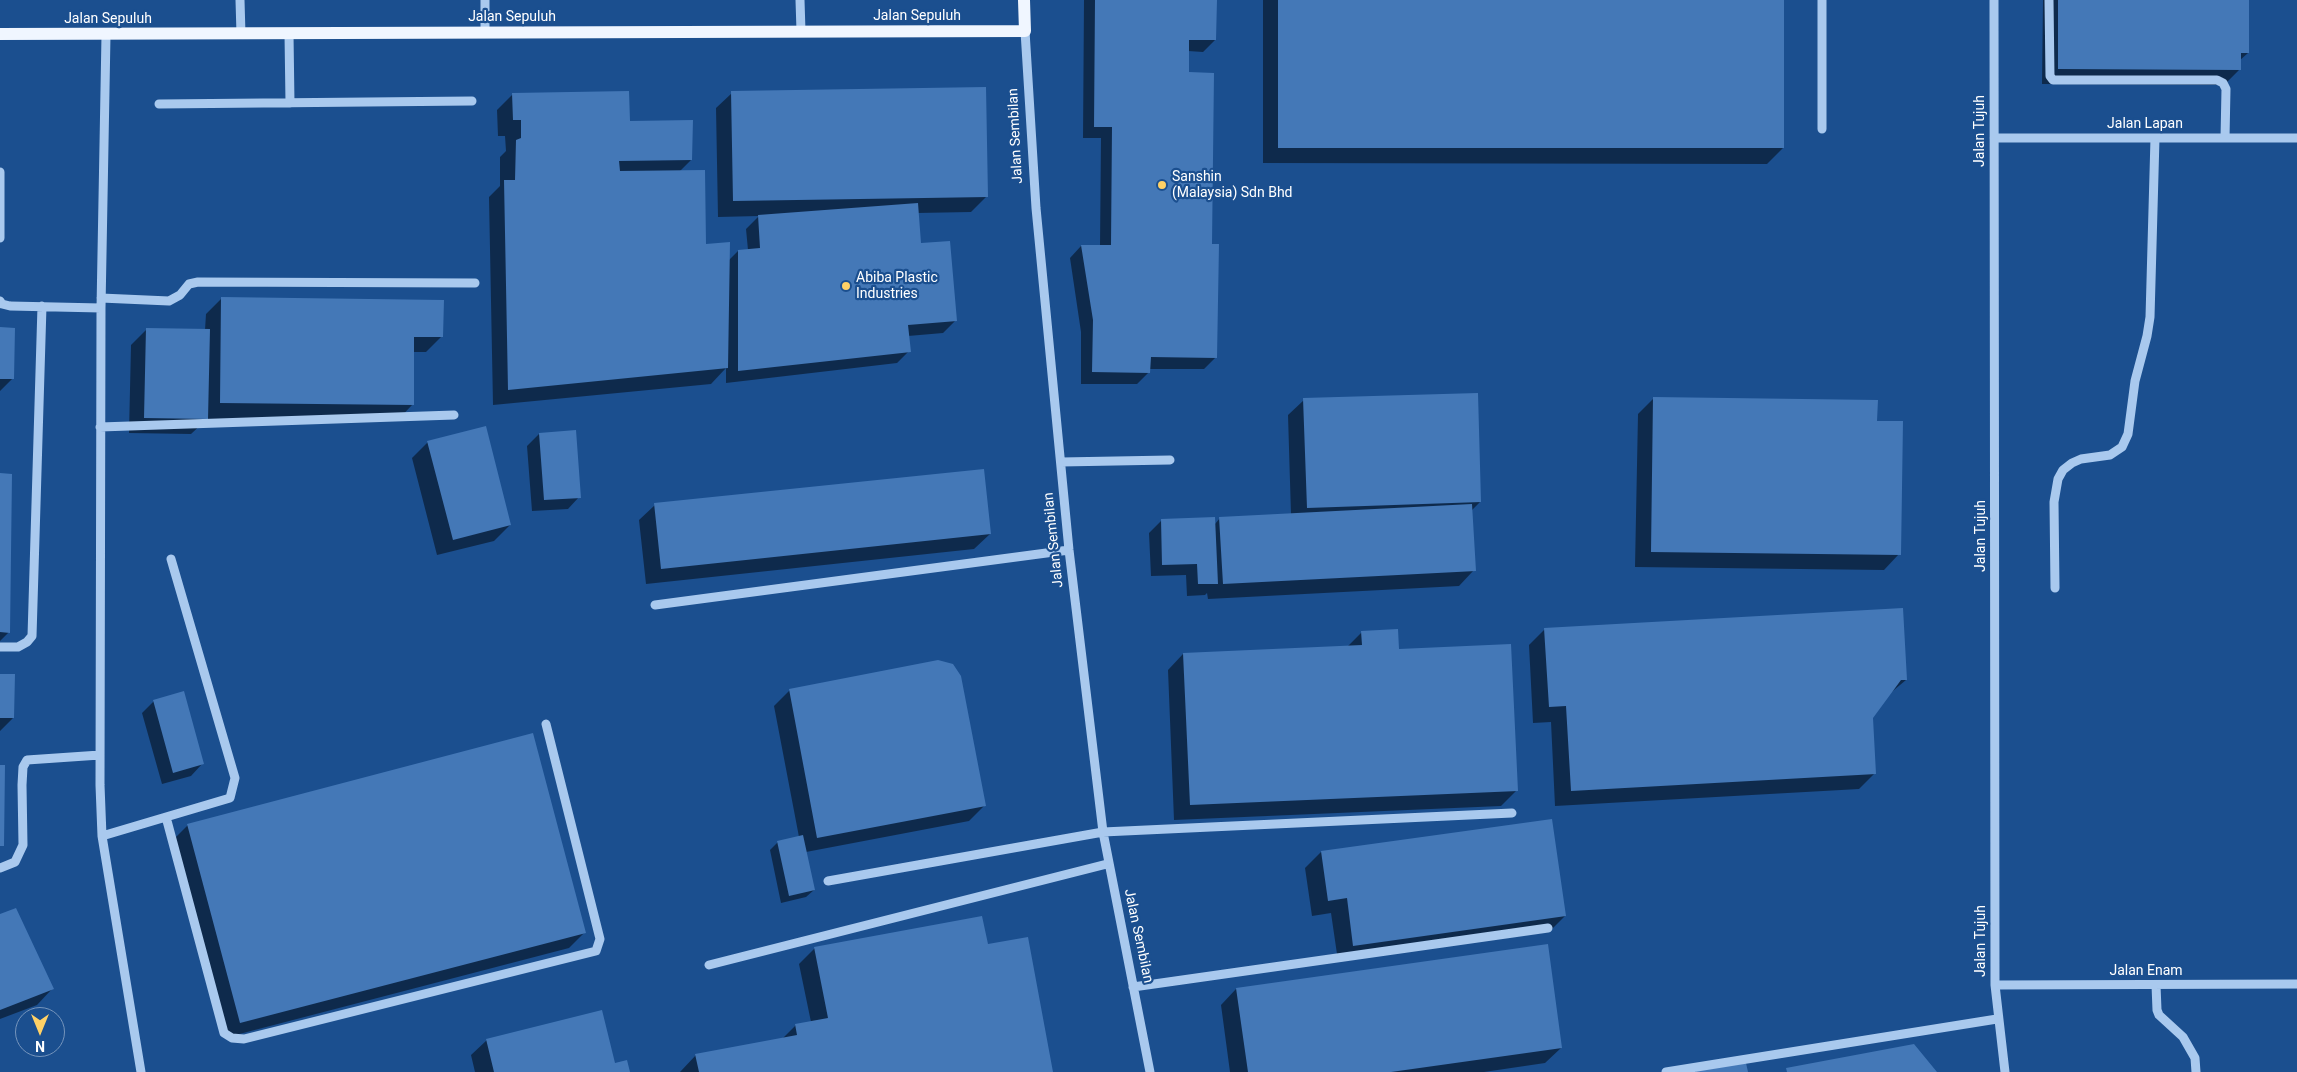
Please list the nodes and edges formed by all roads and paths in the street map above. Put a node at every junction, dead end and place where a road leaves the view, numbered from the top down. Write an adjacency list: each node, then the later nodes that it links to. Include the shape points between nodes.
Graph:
1 (240, 0): 12 (street)
2 (485, 0): 10 (street)
3 (800, 0): 8 (street)
4 (1024, 0): 9 (main road, Jalan Sembilan)
5 (1822, 0): 18 (street)
6 (1994, 0): 19 (street, Jalan Tujuh)
7 (2049, 0): 21 (street, via 2050,76 2053,80 2217,80 2226,89)
8 (801, 31): 9 (main road, Jalan Sepuluh); 10 (main road, Jalan Sepuluh)
9 (1025, 31): 33 (street, Jalan Sembilan, via 1036,208)
10 (485, 32): 13 (main road, Jalan Sepuluh)
11 (0, 34): 14 (main road, Jalan Sepuluh)
12 (241, 34): 13 (main road, Jalan Sepuluh); 14 (main road, Jalan Sepuluh)
13 (289, 34): 16 (street)
14 (106, 35): 26 (street)
15 (472, 102): 16 (street)
16 (290, 103): 17 (street)
17 (159, 104)
18 (1822, 129)
19 (1994, 138): 20 (street, Jalan Lapan); 51 (street, Jalan Tujuh)
20 (2155, 138): 21 (street, Jalan Lapan); 36 (street, via 2150,317 2135,381 2126,441 2110,454 2072,463 2058,479 2054,502)
21 (2225, 138): 22 (street, Jalan Lapan)
22 (2297, 138)
23 (0, 172): 24 (street)
24 (0, 238)
25 (476, 283): 26 (street, via 198,282 189,284 180,295 169,301)
26 (101, 298): 29 (street)
27 (0, 300): 28 (street, via 10,306)
28 (42, 306): 29 (street); 38 (street, via 32,636 18,647)
29 (101, 308): 31 (street)
30 (454, 415): 31 (street)
31 (100, 427): 40 (street)
32 (1170, 460): 33 (street)
33 (1060, 462): 34 (street, Jalan Sembilan)
34 (1069, 550): 37 (street); 43 (street, Jalan Sembilan)
35 (172, 559): 42 (street, via 235,778 230,798)
36 (2056, 588)
37 (655, 606)
38 (0, 647)
39 (546, 724): 42 (street, via 600,939 596,951 244,1039 224,1033)
40 (100, 756): 44 (street); 46 (street, via 27,760 22,785 23,845 15,862)
41 (1512, 813): 43 (street)
42 (166, 817): 44 (street)
43 (1102, 832): 45 (street, Jalan Sembilan); 47 (street)
44 (102, 836): 55 (street)
45 (1108, 864): 49 (street); 53 (street, Jalan Sembilan)
46 (0, 868)
47 (828, 881)
48 (1548, 928): 53 (street)
49 (709, 965)
50 (2297, 984): 52 (street, Jalan Enam)
51 (1995, 985): 52 (street, Jalan Enam); 54 (street, Jalan Tujuh)
52 (2156, 985): 59 (street, via 2157,1010 2183,1037 2195,1058)
53 (1133, 987): 56 (street, Jalan Sembilan)
54 (1998, 1018): 57 (street); 58 (street, Jalan Tujuh)
55 (141, 1072)
56 (1150, 1072)
57 (1666, 1072)
58 (2005, 1072)
59 (2196, 1072)

